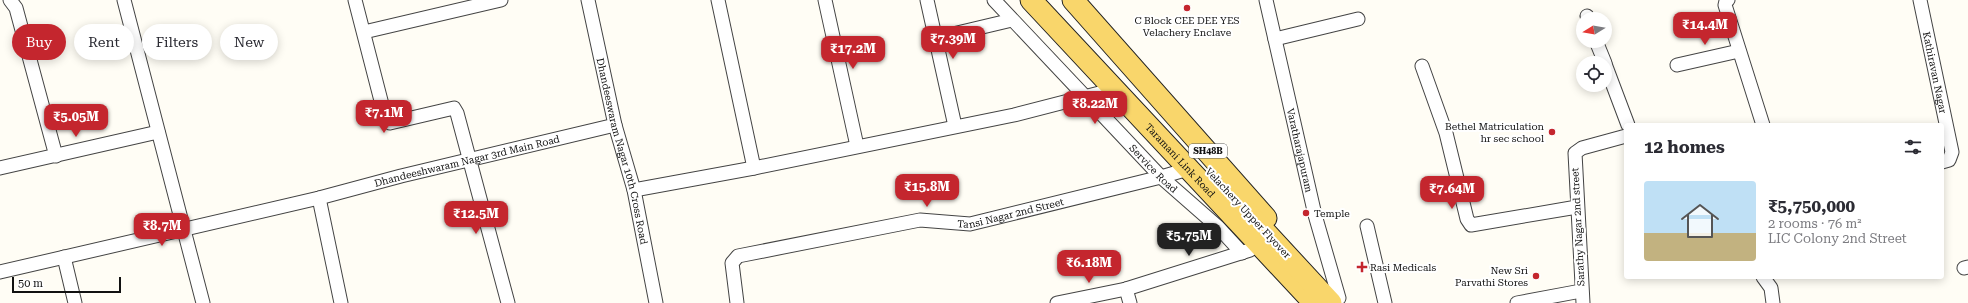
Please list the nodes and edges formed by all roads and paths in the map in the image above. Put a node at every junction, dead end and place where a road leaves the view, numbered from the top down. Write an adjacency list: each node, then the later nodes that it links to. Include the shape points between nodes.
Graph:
1 (124, 0): 31 (street)
2 (355, 0): 18 (street)
3 (501, 0): 18 (street)
4 (588, 0): 29 (street, Dhandeeswaram Nagar 10th Cross Road)
5 (718, 0): 38 (street)
6 (825, 0): 33 (street)
7 (927, 0): 19 (street)
8 (994, 0): 17 (street, Service Road)
9 (1031, 0): 25 (main road, Taramani Link Road / SH48B)
10 (1049, 0): 52 (main road, Velachery Upper Flyover)
11 (1073, 0): 52 (main road, SH48B)
12 (1266, 0): 20 (street, Varatharajapuram)
13 (1728, 0): 21 (street, via 1725,5)
14 (1920, 0): 36 (street, Kathiravan Nagar, via 1952,152 1949,160)
15 (6, 1): 34 (street, via 16,8)
16 (1358, 19): 20 (street)
17 (1012, 20): 19 (street); 26 (street, Service Road)
18 (364, 32): 35 (street, via 386,120 390,123 454,108)
19 (936, 38): 30 (street)
20 (1275, 40): 52 (street, Varatharajapuram, via 1315,215)
21 (1739, 51): 22 (street); 28 (street)
22 (1677, 65)
23 (1422, 66): 43 (street, via 1446,133 1467,219 1471,225)
24 (1612, 83): 27 (street)
25 (1115, 89): 26 (street); 39 (main road, Taramani Link Road / SH48B)
26 (1085, 96): 30 (street, via 1014,115); 40 (street, Service Road)
27 (1627, 123)
28 (1761, 123)
29 (615, 125): 35 (street, Dhandeeshwaram Nagar 3rd Main Road); 41 (street, Dhandeeswaram Nagar 10th Cross Road)
30 (955, 126): 33 (street)
31 (158, 132): 34 (street); 45 (street)
32 (1624, 137): 43 (street, Sarathy Nagar 2nd street, via 1577,150)
33 (857, 146): 38 (street)
34 (56, 156): 37 (street)
35 (469, 160): 42 (street, Dhandeeshwaram Nagar 3rd Main Road); 56 (street)
36 (1944, 161)
37 (0, 168)
38 (754, 168): 41 (street)
39 (1188, 169): 40 (street, Tansi Nagar 2nd Street); 46 (main road, Taramani Link Road / SH48B)
40 (1161, 177): 46 (street, Service Road, via 1218,227); 58 (street, Tansi Nagar 2nd Street, via 970,224 920,220 738,256 732,263)
41 (634, 190): 57 (street, Dhandeeswaram Nagar 10th Cross Road)
42 (319, 198): 45 (street, Dhandeeshwaram Nagar 3rd Main Road); 55 (street)
43 (1577, 207): 51 (street, Sarathy Nagar 2nd street)
44 (1368, 226): 62 (street)
45 (184, 229): 47 (street, Dhandeeshwaram Nagar 3rd Main Road); 54 (street)
46 (1251, 250): 50 (street); 61 (main road, Taramani Link Road / SH48B)
47 (64, 257): 48 (street, Dhandeeshwaram Nagar 3rd Main Road); 53 (street)
48 (0, 272)
49 (1764, 279): 64 (street, via 1771,288)
50 (1126, 289): 59 (street); 60 (street)
51 (1582, 297): 63 (street)
52 (1338, 301)
53 (75, 303)
54 (203, 303)
55 (341, 303)
56 (508, 303)
57 (656, 303)
58 (737, 303)
59 (1057, 303)
60 (1130, 303)
61 (1314, 303)
62 (1385, 303)
63 (1517, 303)
64 (1773, 303)

